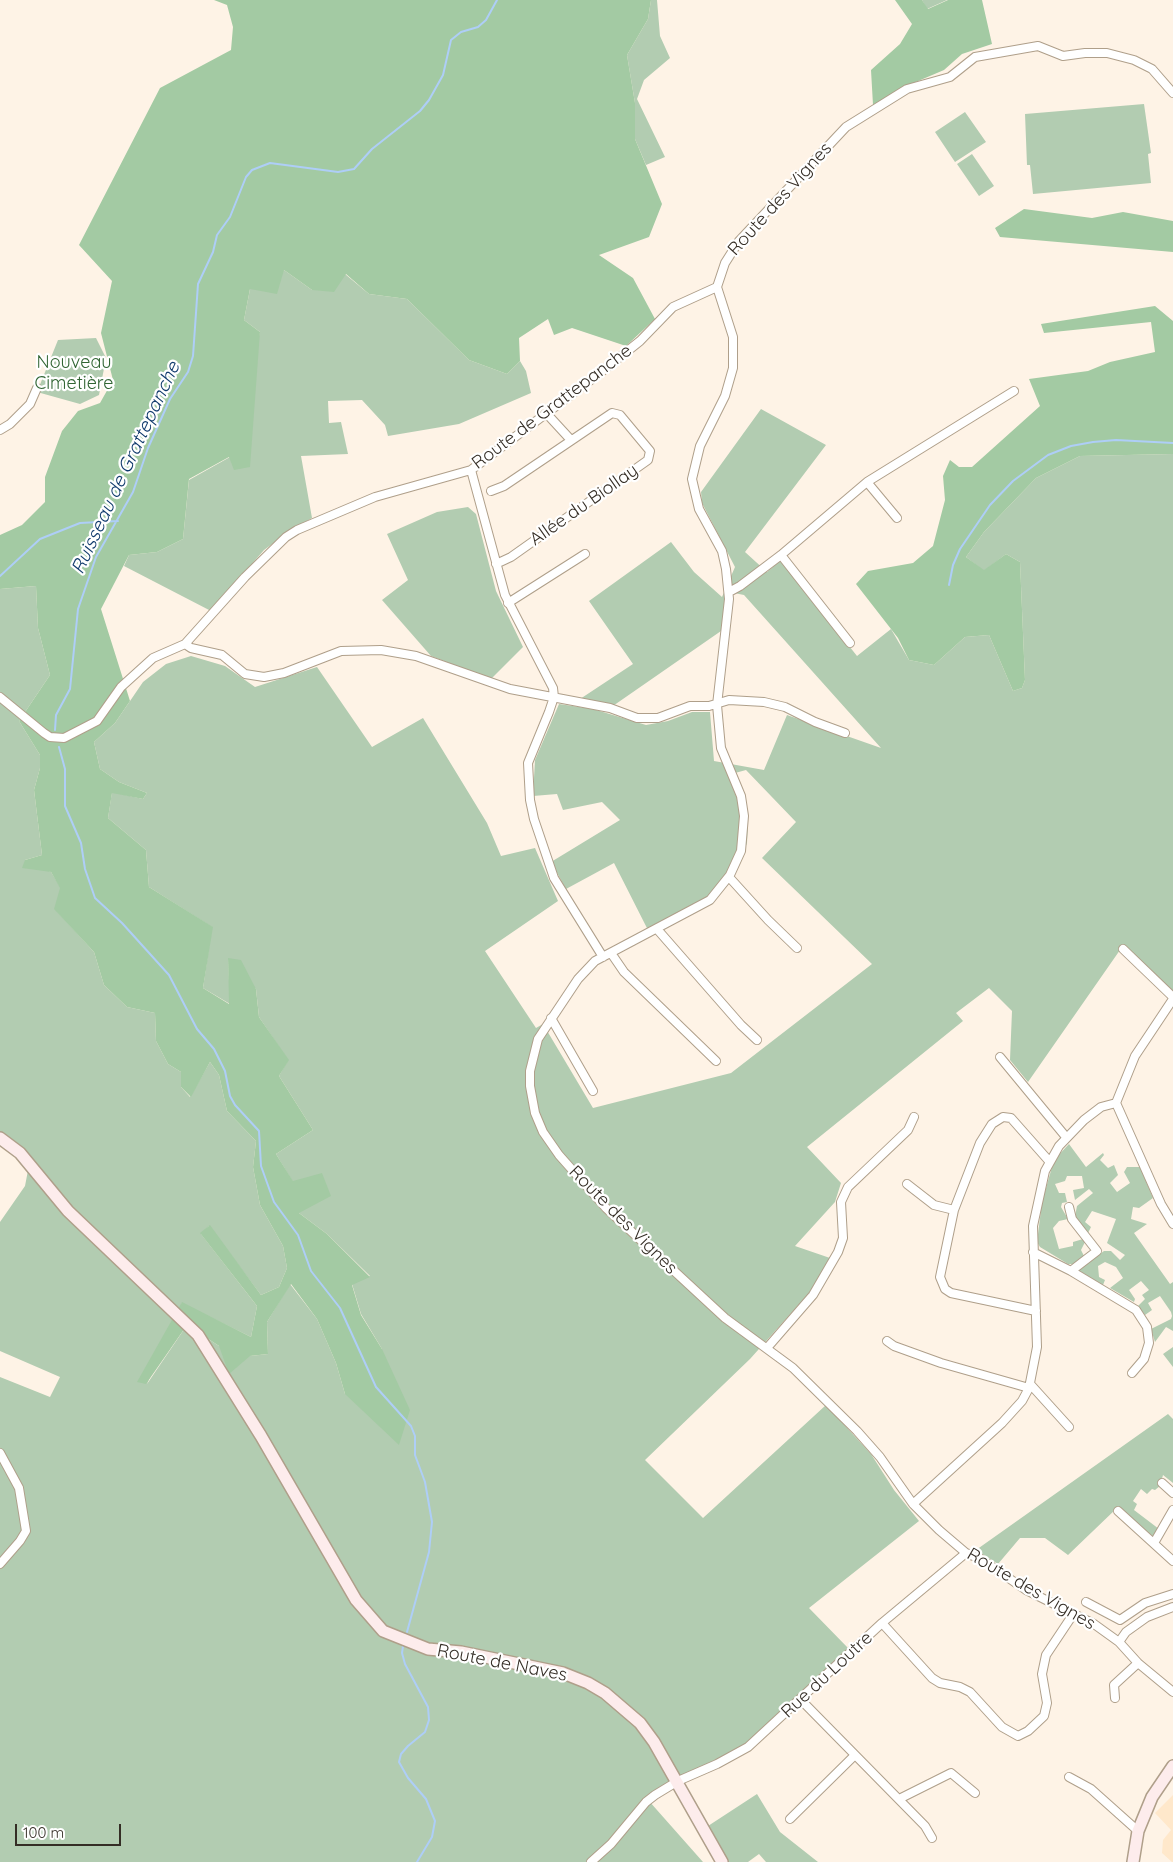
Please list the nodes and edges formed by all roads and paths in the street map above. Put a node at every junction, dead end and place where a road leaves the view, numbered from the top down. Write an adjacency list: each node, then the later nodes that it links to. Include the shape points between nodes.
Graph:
1 (1173, 93): 2 (street, Route des Vignes, via 1152,69 1113,54 1063,56 1038,46 975,57 950,77 907,89 846,127 739,241 725,263)
2 (717, 287): 5 (street, Route de Grattepanche, via 673,307 640,341); 15 (street, Route des Vignes, via 733,337 733,368 725,396 700,446 692,479 702,518 725,558)
3 (37, 388): 6 (street, via 30,404)
4 (1014, 391): 9 (street)
5 (547, 414): 7 (street); 8 (street, Route de Grattepanche)
6 (0, 430)
7 (570, 439): 10 (street, via 504,486); 14 (street, Allée du Biollay, via 612,413 620,415 650,451 650,458 512,557)
8 (471, 470): 14 (street); 18 (street, Route de Grattepanche, via 375,497 297,530 270,551)
9 (867, 482): 11 (street); 13 (street)
10 (491, 491)
11 (897, 518)
12 (585, 554): 16 (street)
13 (781, 555): 15 (street); 17 (street)
14 (496, 564): 16 (street)
15 (729, 592): 21 (street, Route des Vignes)
16 (508, 603): 20 (street, via 549,678)
17 (850, 643)
18 (185, 644): 19 (street, via 162,652 143,666 121,687 96,721 64,738 55,738 37,729); 20 (street, via 222,655 245,674 264,677 284,673 341,651 398,652 510,689)
19 (0, 697)
20 (554, 698): 21 (street, via 648,719 690,706); 28 (street, via 528,763 530,800 554,878)
21 (717, 704): 22 (street, via 730,700 774,704); 23 (street, Route des Vignes, via 721,748 741,796 744,816 741,851)
22 (845, 733)
23 (729, 877): 24 (street, Route des Vignes, via 702,906); 25 (street)
24 (657, 929): 27 (street, Route des Vignes); 31 (street)
25 (797, 948)
26 (1122, 949): 29 (street)
27 (611, 953): 28 (street, Route des Vignes); 33 (street, via 624,972)
28 (603, 957): 30 (street, Route des Vignes, via 587,968)
29 (1173, 998): 35 (street, via 1135,1056)
30 (551, 1018): 34 (street); 48 (street, Route des Vignes, via 538,1039 530,1070 535,1113 543,1132 559,1155 628,1231 725,1318)
31 (758, 1040)
32 (1000, 1057): 37 (street)
33 (716, 1061)
34 (593, 1091)
35 (1116, 1103): 37 (street, via 1096,1110); 43 (street, via 1162,1207)
36 (914, 1117): 48 (street, via 908,1130 848,1187 841,1202 843,1238 838,1252 813,1295)
37 (1066, 1137): 39 (street)
38 (0, 1138): 75 (main road, Route de Naves, via 20,1153 68,1211 198,1335 356,1600 383,1631 428,1648 540,1668 588,1683 612,1698 640,1723)
39 (1049, 1161): 42 (street, via 1011,1118 997,1120 980,1143); 44 (street, via 1033,1226)
40 (907, 1184): 42 (street, via 934,1205)
41 (1070, 1208): 45 (street, via 1072,1219 1096,1251)
42 (954, 1210): 46 (street, via 940,1277 945,1289)
43 (1173, 1224)
44 (1033, 1252): 45 (street); 46 (street)
45 (1072, 1270): 49 (street, via 1136,1310 1142,1318 1148,1332 1148,1350 1140,1367)
46 (1036, 1311): 50 (street, via 1037,1358)
47 (887, 1341): 50 (street, via 941,1363)
48 (767, 1348): 55 (street, Route des Vignes, via 793,1368 857,1430)
49 (1132, 1373)
50 (1030, 1386): 51 (street); 55 (street, via 1022,1401 1002,1423)
51 (1069, 1428)
52 (0, 1453): 61 (street, via 15,1476 26,1531)
53 (1162, 1483): 54 (street)
54 (1173, 1493)
55 (912, 1504): 59 (street, Route des Vignes)
56 (1173, 1510): 58 (street)
57 (1118, 1511): 58 (street)
58 (1154, 1543): 60 (street)
59 (966, 1553): 65 (street, Route des Vignes, via 981,1559 1041,1598); 66 (street, Rue du Loutre)
60 (1173, 1561)
61 (0, 1564)
62 (1173, 1594): 63 (street, via 1145,1603 1120,1620)
63 (1086, 1602)
64 (1173, 1608): 67 (street, via 1147,1617 1126,1632)
65 (1074, 1613): 66 (street, via 1046,1655 1042,1674 1047,1703 1044,1716 1018,1736 1002,1727 970,1692 940,1683 927,1674); 67 (street, Route des Vignes)
66 (882, 1623): 71 (street, Rue du Loutre)
67 (1119, 1642): 68 (street, Route des Vignes)
68 (1138, 1663): 69 (street, Route des Vignes); 70 (street, via 1114,1685)
69 (1173, 1692)
70 (1115, 1698)
71 (801, 1700): 72 (street); 75 (street, Rue du Loutre, via 748,1747)
72 (855, 1755): 77 (street); 78 (street)
73 (1173, 1766): 79 (main road, via 1152,1797)
74 (1069, 1777): 79 (street, via 1091,1789)
75 (678, 1781): 82 (street, Rue du Loutre, via 646,1802 611,1844); 83 (main road, Route de Naves)
76 (975, 1793): 77 (street, via 951,1773)
77 (899, 1799): 80 (street)
78 (790, 1819)
79 (1138, 1831): 81 (main road)
80 (932, 1838)
81 (1136, 1843): 84 (main road); 85 (main road)
82 (591, 1862)
83 (722, 1862)
84 (1133, 1862)
85 (1137, 1862)

